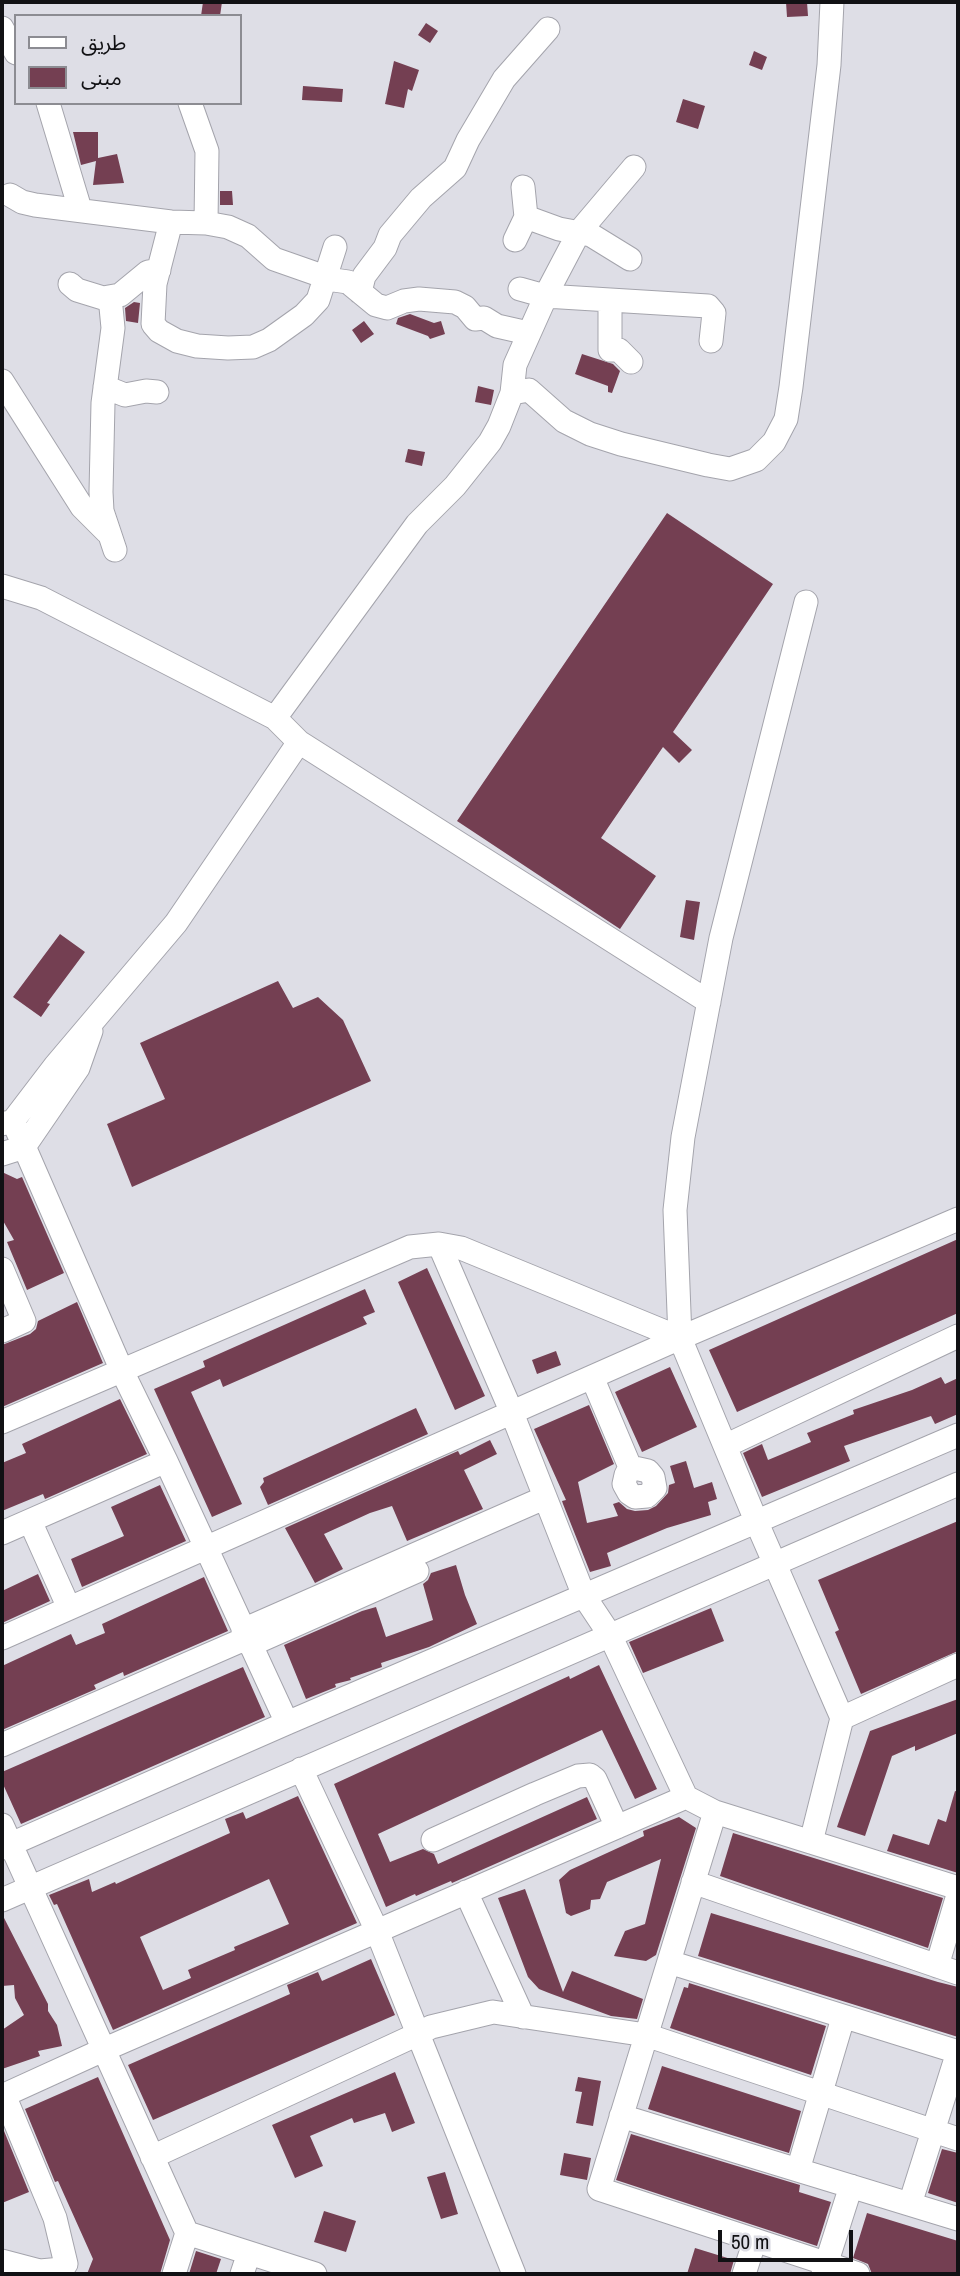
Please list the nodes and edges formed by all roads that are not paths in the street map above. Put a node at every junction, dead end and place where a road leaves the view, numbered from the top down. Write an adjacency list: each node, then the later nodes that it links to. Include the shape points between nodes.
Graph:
1 (832, 2): 32 (street, via 829,65 791,387 786,419 774,442 756,460 730,469 590,434 564,421 528,390)
2 (2, 28): 4 (street)
3 (548, 29): 22 (street, via 504,79 455,168 421,198 390,235 364,276)
4 (14, 49)
5 (49, 105): 10 (street)
6 (191, 105): 13 (street, via 207,151)
7 (634, 167): 14 (street)
8 (523, 187): 11 (street)
9 (10, 195): 10 (street, via 35,205)
10 (80, 209): 12 (street)
11 (526, 217): 14 (street); 15 (street)
12 (171, 222): 13 (street); 18 (street)
13 (206, 223): 19 (street, via 248,236 274,259)
14 (579, 232): 17 (street); 23 (street)
15 (515, 240)
16 (335, 247): 19 (street)
17 (630, 258)
18 (159, 270): 19 (street, via 153,311 153,324 159,331 177,341 228,348 253,347 304,315 318,300); 24 (street, via 148,272 120,295)
19 (327, 275): 22 (street)
20 (70, 284): 24 (street, via 90,296)
21 (520, 289): 23 (street)
22 (360, 292): 26 (street, via 387,308 419,299 455,302 475,319)
23 (545, 296): 25 (street); 26 (street)
24 (110, 297): 30 (street, via 113,328)
25 (610, 302): 27 (street, via 708,306 714,313); 28 (street, via 610,349 619,350)
26 (528, 333): 32 (street, via 515,365)
27 (711, 341)
28 (631, 362)
29 (2, 382): 30 (street, via 82,507 111,541 101,492)
30 (105, 387): 31 (street, via 125,395)
31 (157, 392)
32 (512, 393): 35 (street, via 490,442 417,524)
33 (2, 586): 35 (street, via 41,598)
34 (806, 602): 37 (street)
35 (275, 718): 36 (street)
36 (299, 742): 37 (street); 38 (street, via 176,923)
37 (709, 1002): 47 (street, via 683,1137 675,1210)
38 (95, 1020): 39 (street); 40 (street, via 78,1068)
39 (8, 1123): 40 (street)
40 (24, 1147): 41 (street); 48 (street)
41 (2, 1154)
42 (958, 1219): 47 (street)
43 (439, 1244): 47 (street, via 461,1248); 48 (street, via 410,1247); 50 (street)
44 (2, 1269): 45 (street, via 24,1321)
45 (2, 1331)
46 (958, 1336): 53 (street)
47 (680, 1338): 49 (street); 53 (street)
48 (122, 1371): 51 (street); 54 (street)
49 (592, 1377): 50 (street); 55 (street)
50 (512, 1413): 57 (street); 61 (street)
51 (2, 1422)
52 (958, 1436): 59 (street)
53 (725, 1446): 59 (street)
54 (166, 1461): 58 (street); 61 (street)
55 (630, 1467)
56 (958, 1484): 62 (street)
57 (547, 1505): 63 (street); 67 (street)
58 (30, 1521): 60 (street); 64 (street)
59 (757, 1523): 62 (street); 63 (street)
60 (2, 1533)
61 (206, 1548): 64 (street); 67 (street)
62 (774, 1564): 65 (street); 69 (street)
63 (583, 1596): 65 (street); 70 (street)
64 (69, 1608): 66 (street)
65 (610, 1635): 72 (street); 73 (street)
66 (2, 1638)
67 (247, 1638): 70 (street); 71 (street)
68 (958, 1665): 69 (street)
69 (842, 1718): 78 (street)
70 (287, 1723): 76 (street)
71 (2, 1745)
72 (301, 1769): 80 (street); 85 (street)
73 (686, 1797): 74 (street); 75 (street)
74 (715, 1812): 78 (street); 79 (street)
75 (617, 1827): 77 (street, via 590,1774); 82 (street)
76 (5, 1839): 80 (street)
77 (433, 1840)
78 (811, 1842): 81 (street)
79 (694, 1882): 86 (street); 87 (street)
80 (29, 1888): 84 (street); 92 (street)
81 (958, 1888)
82 (466, 1892): 85 (street); 88 (street)
83 (958, 1895): 87 (street)
84 (2, 1900)
85 (377, 1931): 90 (street); 92 (street)
86 (669, 1962): 89 (street); 91 (street)
87 (948, 1970)
88 (523, 2017): 90 (street, via 493,2012); 91 (street)
89 (843, 2018): 93 (street); 94 (street)
90 (418, 2034): 99 (street); 111 (street)
91 (646, 2035): 94 (street); 96 (street)
92 (103, 2050): 95 (street); 99 (street)
93 (958, 2052): 97 (street)
94 (821, 2093): 97 (street); 100 (street)
95 (3, 2095): 106 (street, via 55,2218 66,2264 62,2269 40,2271)
96 (621, 2116): 100 (street); 105 (street, via 599,2189)
97 (933, 2131): 98 (street); 102 (street)
98 (958, 2139)
99 (152, 2157): 104 (street)
100 (798, 2170): 101 (street)
101 (851, 2186): 102 (street); 108 (street)
102 (910, 2204): 103 (street)
103 (958, 2220)
104 (187, 2233): 107 (street); 109 (street)
105 (755, 2240): 108 (street); 112 (street)
106 (2, 2261)
107 (245, 2264): 110 (street)
108 (825, 2269): 113 (street)
109 (174, 2274)
110 (316, 2274)
111 (514, 2274)
112 (744, 2274)
113 (858, 2274)

